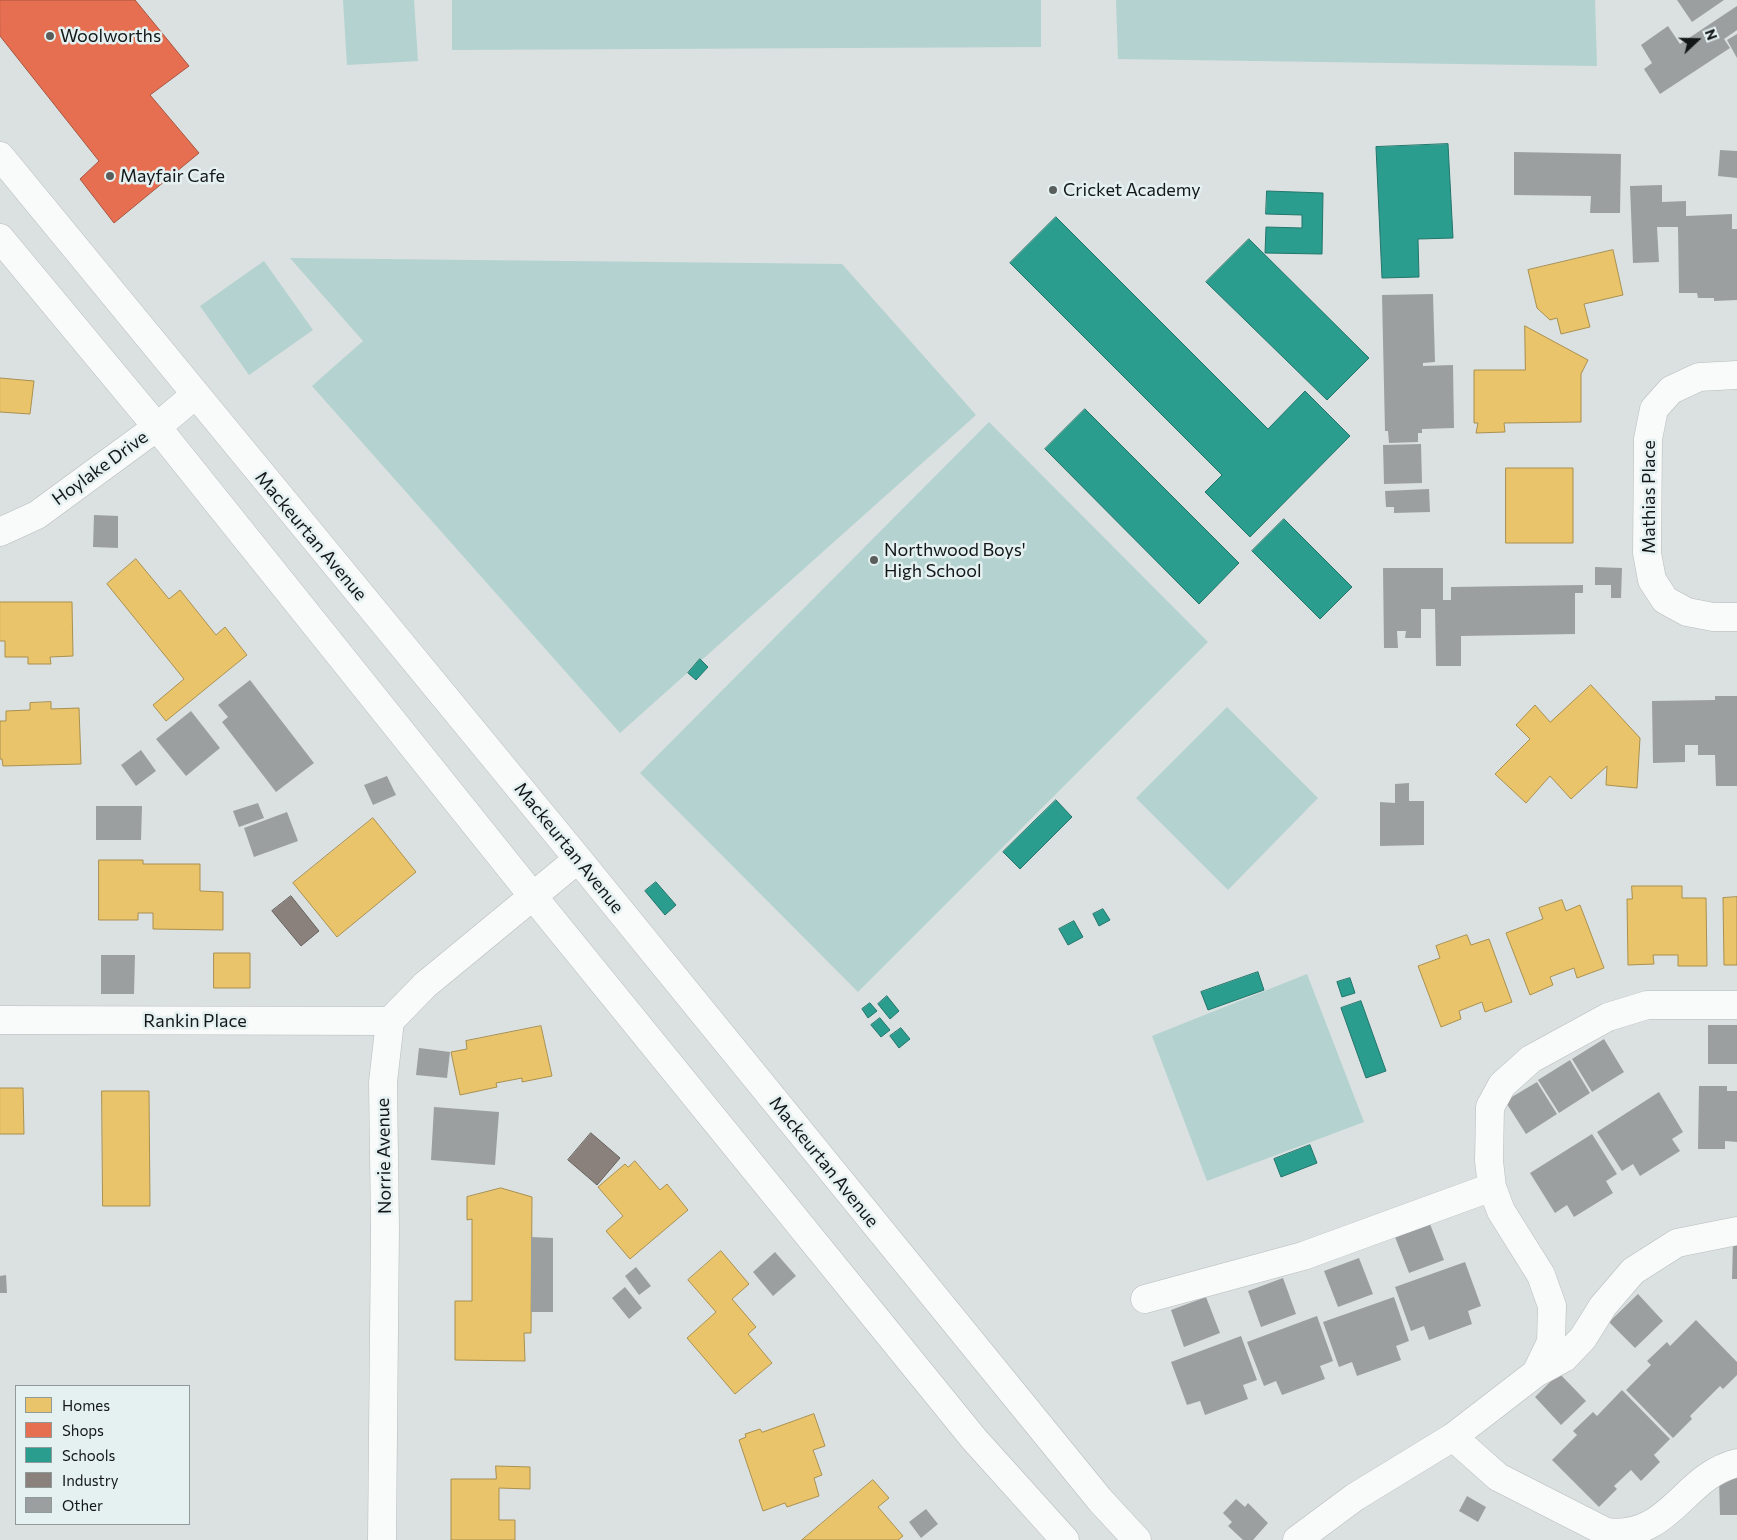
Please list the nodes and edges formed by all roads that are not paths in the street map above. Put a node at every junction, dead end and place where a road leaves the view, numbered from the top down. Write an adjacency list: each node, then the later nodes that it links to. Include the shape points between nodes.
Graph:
1 (0, 156): 4 (street, Mackeurtan Avenue)
2 (0, 238): 5 (street)
3 (1737, 375): 7 (street, Mathias Place, via 1698,377 1671,390 1654,409 1648,439 1647,553 1652,580 1665,600 1687,612)
4 (195, 395): 5 (street, Hoylake Drive); 8 (street, Mackeurtan Avenue)
5 (157, 427): 6 (street, Hoylake Drive, via 37,516); 9 (street)
6 (0, 532)
7 (1737, 617)
8 (578, 859): 9 (street); 21 (street, Mackeurtan Avenue, via 1100,1500)
9 (532, 896): 12 (street, via 425,985); 20 (street, via 974,1439)
10 (1737, 1005): 13 (street, via 1647,1005 1608,1017 1531,1059 1502,1085 1490,1107)
11 (0, 1020): 12 (street, Rankin Place)
12 (390, 1021): 19 (street, Norrie Avenue, via 383,1082)
13 (1492, 1186): 15 (street, via 1303,1256); 16 (street, via 1501,1211 1541,1276 1552,1306 1551,1342)
14 (1737, 1231): 16 (street, via 1678,1243 1633,1271 1564,1358)
15 (1145, 1299)
16 (1536, 1373): 17 (street)
17 (1453, 1437): 18 (street, via 1498,1477 1598,1529 1621,1536 1635,1535 1652,1528 1710,1474); 22 (street, via 1355,1497)
18 (1737, 1463)
19 (382, 1540)
20 (1065, 1540)
21 (1137, 1540)
22 (1297, 1540)

